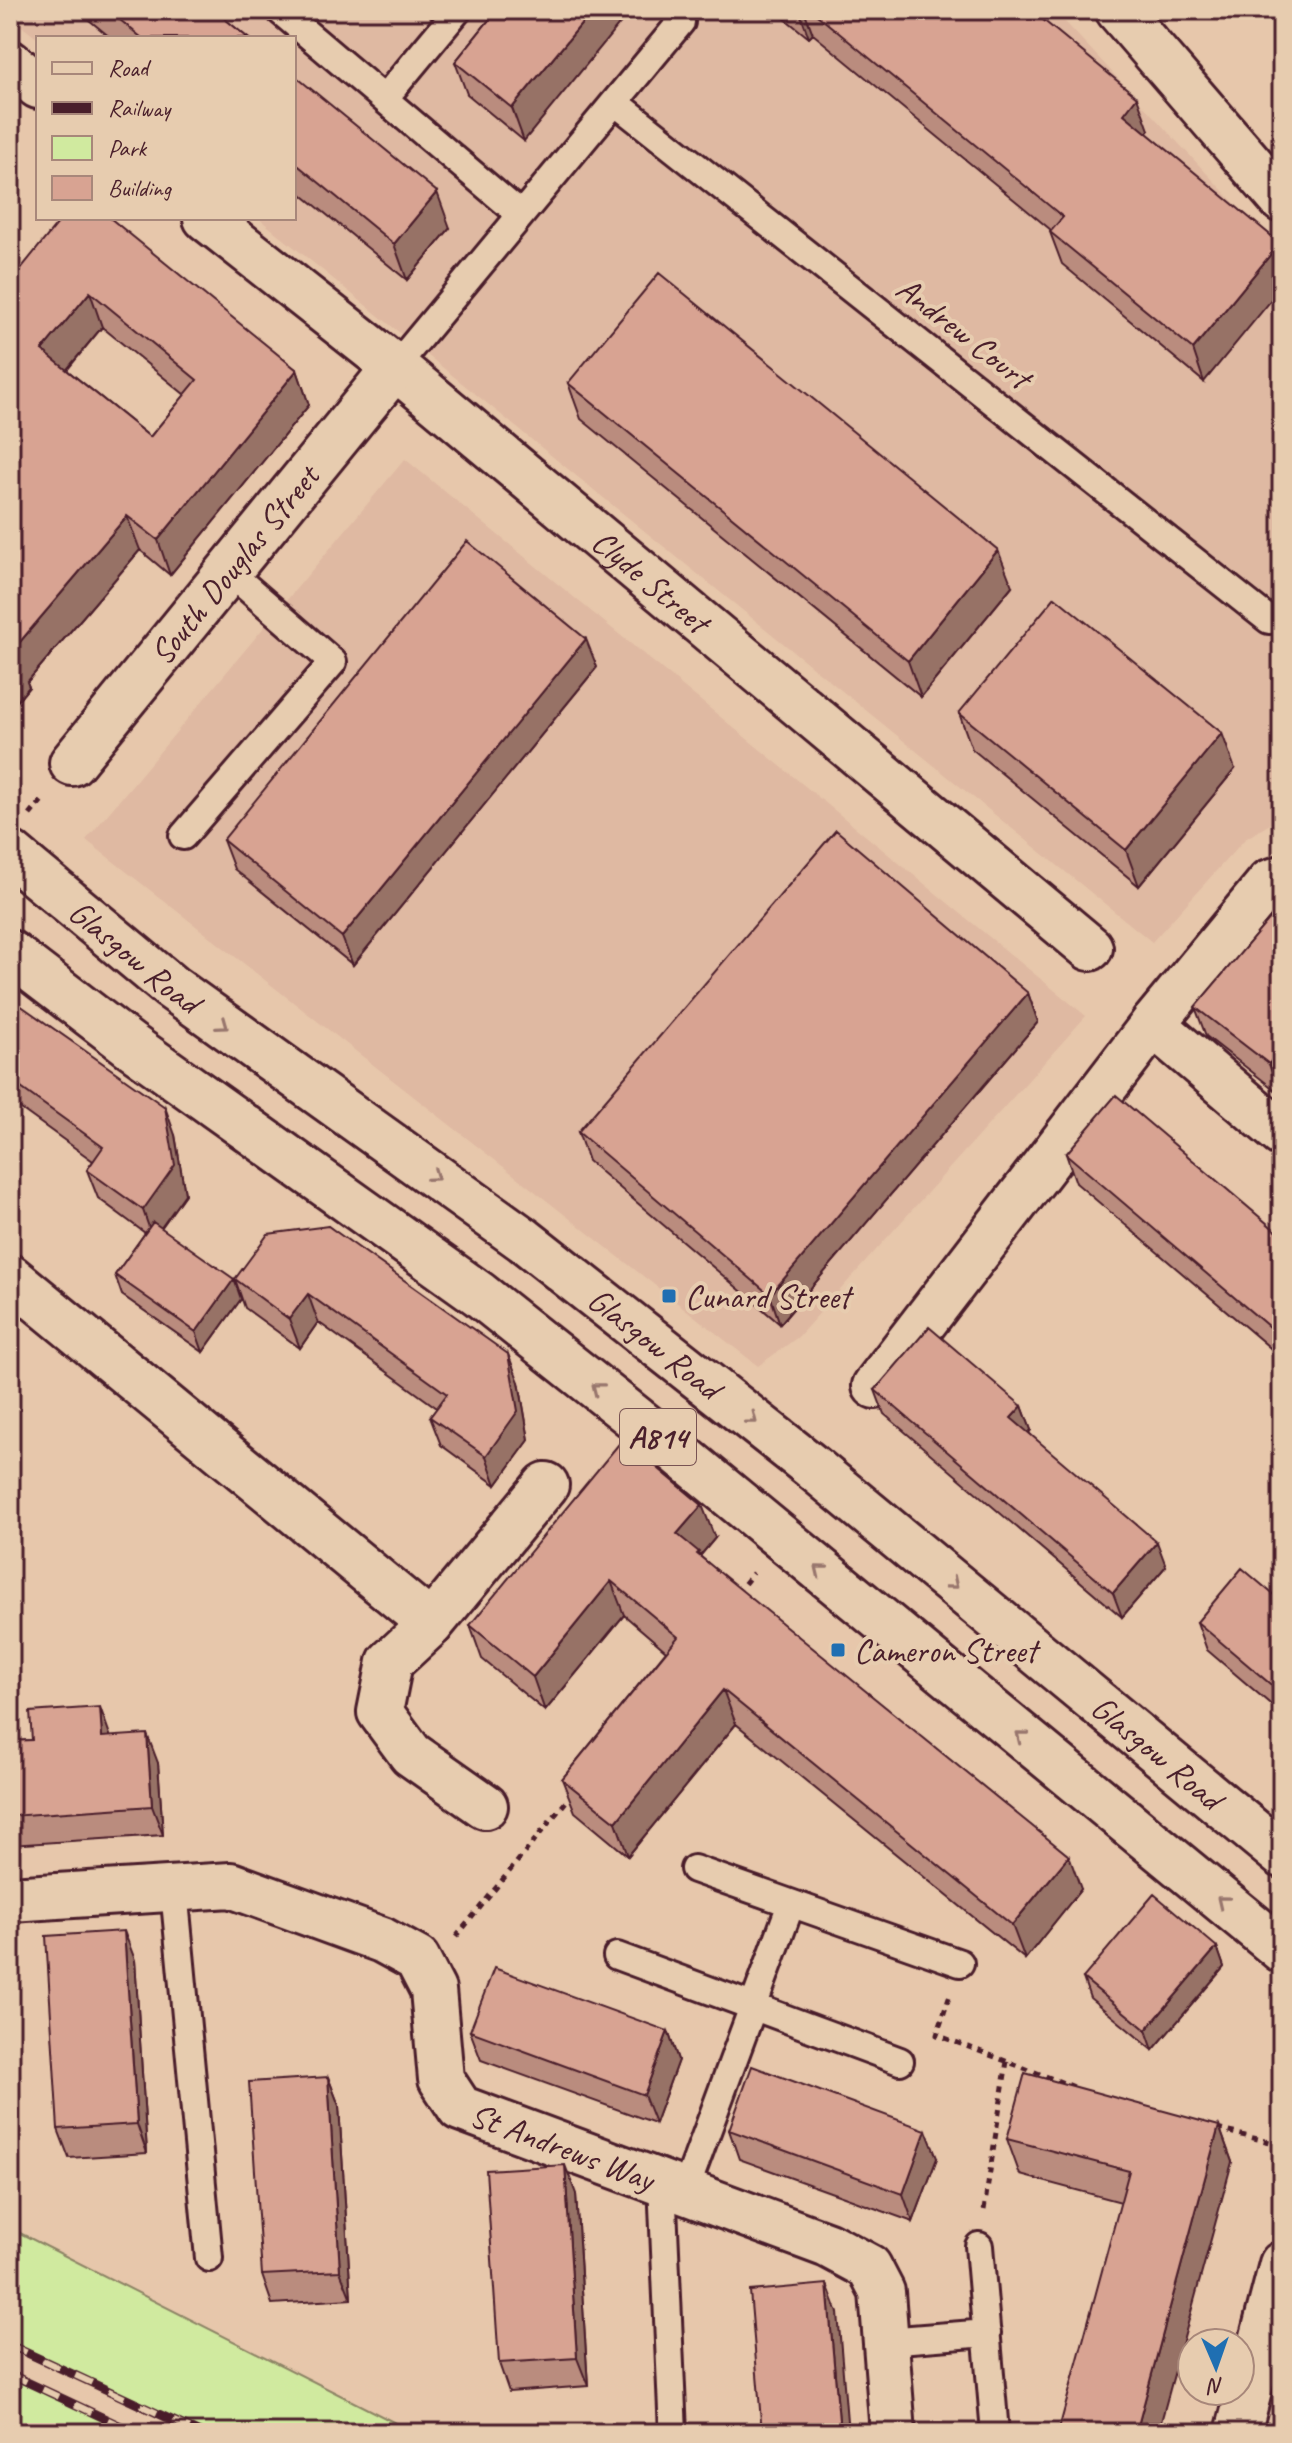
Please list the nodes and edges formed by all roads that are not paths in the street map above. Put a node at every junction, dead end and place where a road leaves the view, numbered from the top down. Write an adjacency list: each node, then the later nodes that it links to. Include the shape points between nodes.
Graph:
1 (279, 10): 5 (lane)
2 (458, 10): 5 (lane)
3 (1118, 10): 7 (street)
4 (681, 22): 6 (lane)
5 (384, 99): 8 (lane)
6 (615, 102): 8 (lane); 12 (lane, Andrew Court)
7 (1282, 200)
8 (521, 215): 10 (lane)
9 (209, 220): 10 (street, Clyde Street)
10 (395, 367): 11 (street, South Douglas Street); 17 (street, Clyde Street)
11 (228, 571): 13 (street, South Douglas Street); 15 (lane, via 333,662)
12 (1269, 620)
13 (72, 763)
14 (19, 836): 26 (street, Glasgow Road / A814, one-way to 26, via 171,987 574,1279 811,1466)
15 (183, 836)
16 (1282, 878): 19 (street, via 1270,882)
17 (1090, 948)
18 (10, 953): 31 (street, Glasgow Road / A814, one-way to 18, via 479,1294)
19 (1153, 1024): 20 (street); 22 (street)
20 (1282, 1134)
21 (10, 1277): 24 (street)
22 (875, 1386)
23 (546, 1485): 24 (street)
24 (431, 1624): 25 (street, via 390,1662 380,1712 411,1754)
25 (485, 1806)
26 (1282, 1855)
27 (694, 1869): 30 (lane)
28 (174, 1890): 29 (street); 36 (street, St Andrews Way, via 231,1885 382,1940 417,1959 433,1990 441,2079 460,2108); 38 (lane)
29 (10, 1899)
30 (791, 1904): 33 (lane); 34 (lane)
31 (1282, 1950)
32 (617, 1956): 34 (lane)
33 (960, 1963)
34 (752, 2007): 35 (lane); 36 (lane)
35 (900, 2061)
36 (673, 2187): 41 (street, St Andrews Way, via 828,2245 869,2267 882,2292); 42 (lane)
37 (979, 2246): 40 (lane)
38 (209, 2258)
39 (1282, 2264): 45 (street)
40 (987, 2333): 41 (lane); 44 (lane)
41 (886, 2341): 43 (street, St Andrews Way)
42 (673, 2433)
43 (893, 2433)
44 (995, 2433)
45 (1238, 2433)

